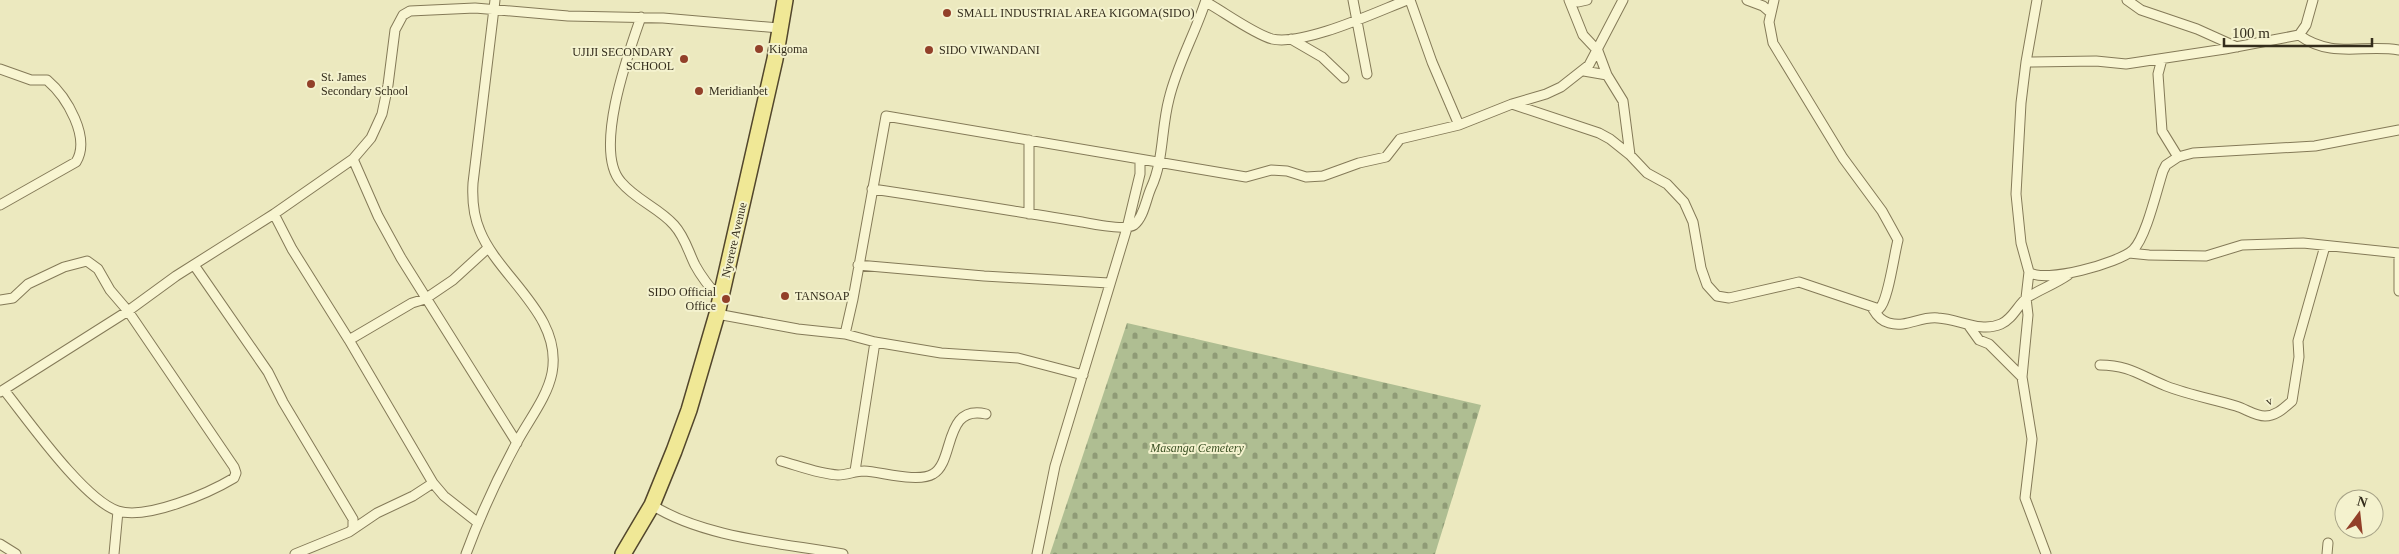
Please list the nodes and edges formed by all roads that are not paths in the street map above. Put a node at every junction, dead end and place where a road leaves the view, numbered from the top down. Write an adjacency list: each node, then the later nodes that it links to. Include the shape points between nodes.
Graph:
1 (495, 0): 14 (street)
2 (785, 0): 18 (main road, Nyerere Avenue)
3 (1353, 0): 17 (street)
4 (1409, 0): 17 (street); 32 (street)
5 (1570, 0): 6 (street); 23 (street, via 1583,35)
6 (1587, 0)
7 (1623, 0): 23 (street)
8 (1773, 0): 13 (street, via 1763,3); 15 (street)
9 (2037, 0): 25 (street)
10 (2127, 0): 21 (street, via 2141,10)
11 (2313, 0): 19 (street, via 2306,25)
12 (1206, 1): 20 (street, via 1260,34 1273,39); 39 (street, via 1169,97 1163,122)
13 (1750, 1): 15 (street)
14 (495, 10): 16 (street); 37 (street, via 424,9 410,11 403,16 395,30 382,114 371,138); 46 (street, via 473,183 473,210)
15 (1770, 12): 60 (street, via 1773,43 1781,59 1898,240 1884,304)
16 (641, 17): 18 (street); 59 (street, via 611,120 611,165 627,189 679,231)
17 (1357, 19): 20 (street, via 1304,38); 28 (street)
18 (780, 28): 59 (main road, Nyerere Avenue)
19 (2299, 35): 21 (street); 22 (street, via 2311,44 2326,47)
20 (1291, 39): 30 (street, via 1322,57)
21 (2237, 47): 24 (street)
22 (2399, 50)
23 (1598, 51): 27 (street); 29 (street)
24 (2162, 59): 25 (street, via 2126,64); 36 (street, via 2158,74 2162,131)
25 (2026, 62): 52 (street, via 2016,194 2021,243)
26 (0, 69): 41 (street, via 31,80 47,80 54,86 76,121 82,140 81,155 76,162)
27 (1584, 70): 29 (street); 31 (street, via 1561,87)
28 (1367, 74)
29 (1607, 75): 35 (street, via 1623,101)
30 (1344, 78)
31 (1512, 104): 32 (street); 35 (street, via 1598,133)
32 (1459, 125): 39 (street, via 1400,139 1386,157 1323,176 1306,177 1271,170 1246,177)
33 (2399, 130): 36 (street, via 2315,146 2206,151)
34 (1029, 140): 38 (street); 40 (street, via 886,116); 43 (street)
35 (1630, 155): 60 (street, via 1684,202 1693,222 1701,268 1707,285 1717,296 1729,298 1799,282)
36 (2178, 157): 47 (street, via 2163,171 2142,234)
37 (353, 160): 42 (street); 57 (street, via 378,216)
38 (1140, 160): 39 (street); 44 (street, via 1140,174)
39 (1160, 162): 44 (street, via 1140,218)
40 (872, 189): 43 (street); 51 (street)
41 (0, 206)
42 (274, 214): 50 (street); 64 (street, via 292,250)
43 (1029, 214): 44 (street)
44 (1127, 228): 54 (street)
45 (2325, 246): 47 (street, via 2303,243 2242,245 2206,256); 48 (street); 66 (street, v, via 2298,341 2300,357 2292,402 2275,414 2253,414 2164,385 2130,369)
46 (488, 248): 57 (street, via 453,280); 71 (street, via 536,310 553,348 552,374 547,390)
47 (2129, 252): 53 (street)
48 (2399, 253)
49 (2399, 259): 55 (street)
50 (194, 265): 61 (street); 78 (street, via 268,372 354,519)
51 (858, 265): 54 (street); 63 (street)
52 (2029, 272): 53 (street, via 2037,276); 56 (street)
53 (2070, 274): 56 (street)
54 (1109, 282): 67 (street)
55 (2399, 291)
56 (2026, 298): 62 (street, via 2002,324); 68 (street, via 2028,316)
57 (425, 299): 64 (street); 71 (street)
58 (0, 300): 61 (street, via 13,298 28,284 64,267 87,261 98,269)
59 (718, 307): 63 (street, via 798,329); 75 (main road, Nyerere Avenue, via 689,410)
60 (1873, 309): 62 (street, via 1878,318 1892,324 1905,325 1937,317)
61 (128, 311): 69 (street); 76 (street, via 236,473 234,478 219,487 155,510)
62 (1969, 326): 68 (street, via 1979,340 1989,344)
63 (845, 334): 65 (street)
64 (349, 340): 74 (street)
65 (875, 342): 67 (street, via 942,353 1018,358); 73 (street)
66 (2100, 365)
67 (1083, 375): 88 (street, via 1055,466)
68 (2022, 378): 89 (street, via 2032,439 2025,498)
69 (2, 391): 76 (street, via 77,480)
70 (986, 414): 73 (street, via 974,413 960,420 934,474 914,476)
71 (517, 443): 77 (street)
72 (781, 461): 73 (street, via 838,475)
73 (855, 472)
74 (433, 483): 77 (street); 78 (street)
75 (652, 505): 86 (main road, Nyerere Avenue); 87 (street, via 708,530)
76 (118, 511): 83 (street)
77 (477, 522): 85 (street)
78 (354, 528): 81 (street)
79 (2328, 543): 90 (street)
80 (0, 544): 82 (street)
81 (315, 551): 84 (street)
82 (16, 554)
83 (114, 554)
84 (295, 554)
85 (466, 554)
86 (623, 554)
87 (843, 554)
88 (1037, 554)
89 (2046, 554)
90 (2327, 554)

